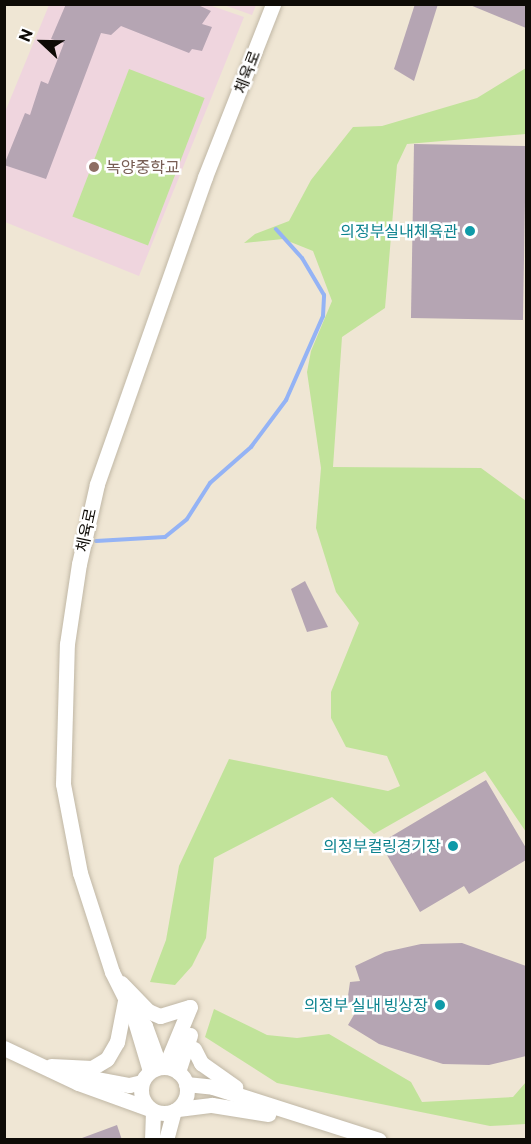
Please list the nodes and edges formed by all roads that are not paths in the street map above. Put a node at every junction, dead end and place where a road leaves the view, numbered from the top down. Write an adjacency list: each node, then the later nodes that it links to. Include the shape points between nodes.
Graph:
1 (273, 4): 2 (street, 체육로, via 206,177 101,472 79,564 68,644 63,784 80,873)
2 (112, 972): 3 (street, 체육로); 7 (street, via 148,1011 170,1015 190,1007)
3 (125, 1000): 5 (street, via 117,1041 107,1059 92,1068); 7 (street, 체육로)
4 (4, 1048): 5 (street)
5 (46, 1066): 6 (street)
6 (62, 1073): 7 (street, via 129,1085); 8 (street)
7 (164, 1074): 8 (street, 체육로, via 141,1097); 9 (street, via 186,1098); 10 (street, via 213,1086); 10 (street, via 192,1042 201,1063 219,1078)
8 (152, 1110): 9 (street); 11 (street, 체육로)
9 (176, 1110): 10 (street, via 197,1104 264,1114); 12 (street)
10 (289, 1113): 13 (street)
11 (152, 1140)
12 (166, 1140)
13 (379, 1140)

